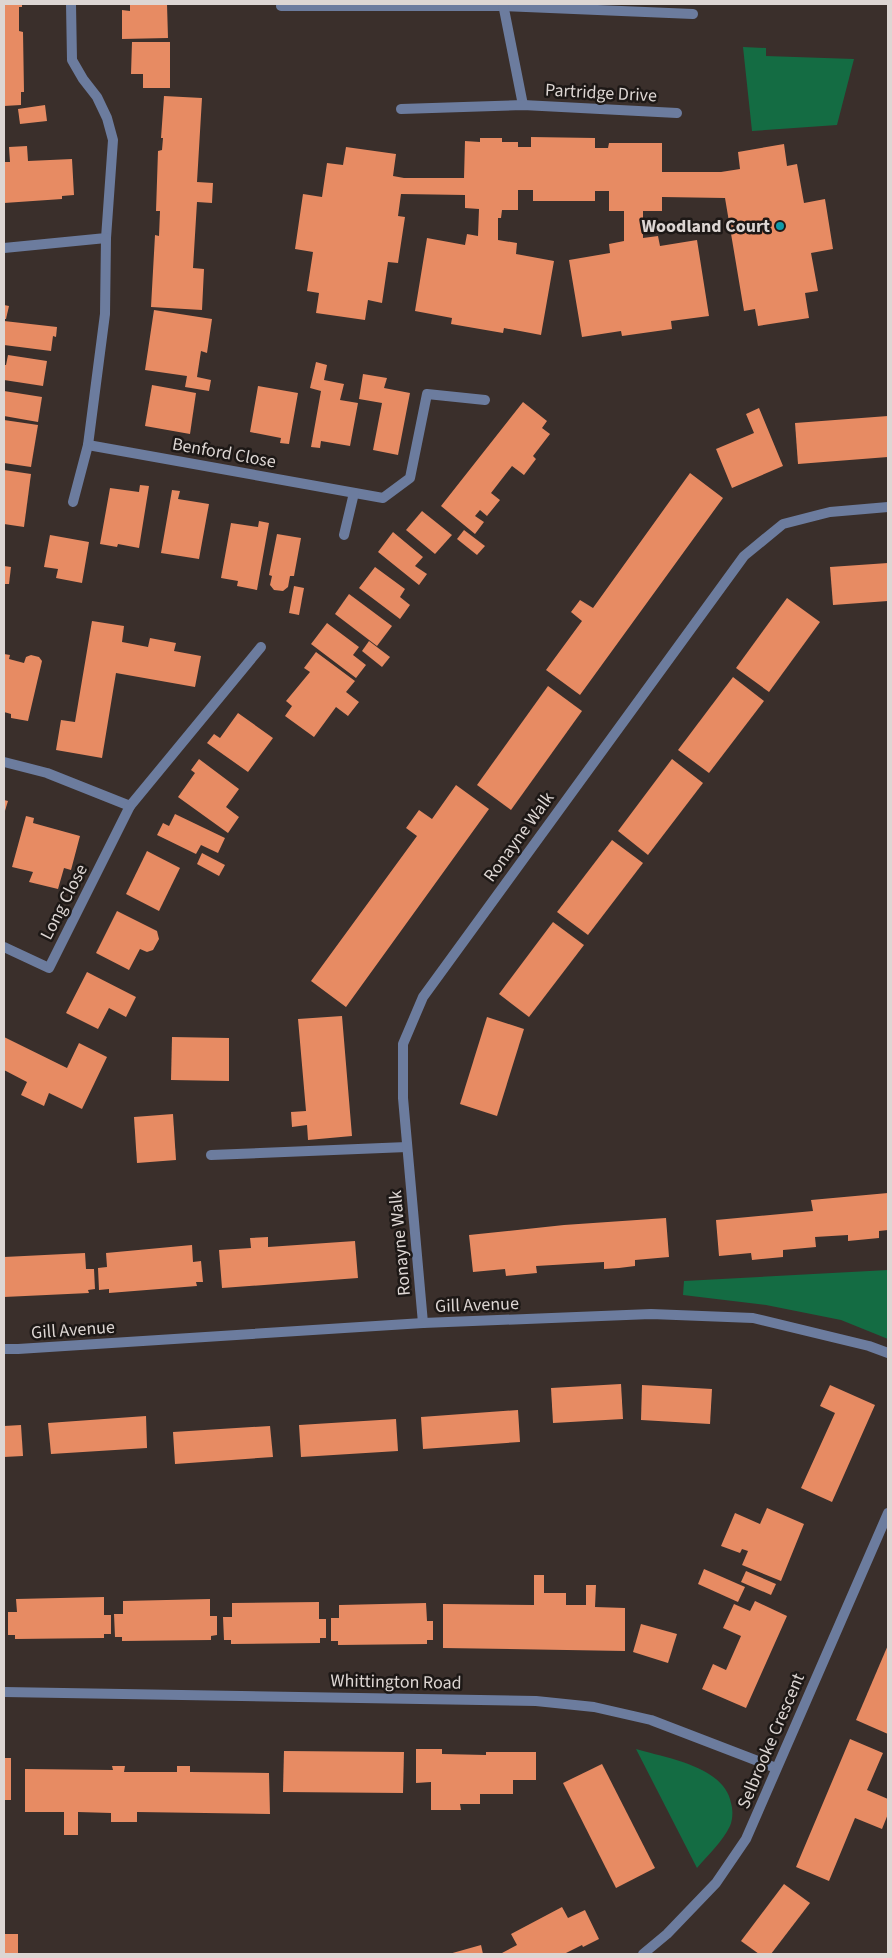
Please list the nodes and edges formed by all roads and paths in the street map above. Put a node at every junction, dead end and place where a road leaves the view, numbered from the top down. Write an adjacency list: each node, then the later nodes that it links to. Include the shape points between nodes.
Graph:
1 (71, 4): 8 (street, via 72,60 97,97 113,140)
2 (503, 5): 3 (street); 4 (street); 5 (street, Partridge Drive)
3 (281, 6)
4 (693, 14)
5 (523, 105): 6 (street, Partridge Drive); 7 (street, Partridge Drive)
6 (401, 109)
7 (677, 112)
8 (106, 238): 9 (street); 11 (street, via 105,314)
9 (4, 248)
10 (484, 400): 12 (street, Benford Close, via 427,394 410,478 383,498)
11 (88, 445): 12 (street, Benford Close); 13 (street)
12 (354, 493): 15 (street)
13 (73, 502)
14 (888, 507): 20 (street, Ronayne Walk, via 830,512 783,524 744,556 423,997 403,1044)
15 (344, 535)
16 (261, 647): 18 (street, Long Close)
17 (4, 762): 18 (street, via 47,773)
18 (130, 806): 19 (street, Long Close, via 49,968)
19 (4, 947)
20 (407, 1146): 21 (street); 22 (street, Ronayne Walk)
21 (211, 1154)
22 (423, 1323): 23 (street, Gill Avenue); 24 (street, Gill Avenue, via 651,1314 753,1318)
23 (4, 1349)
24 (888, 1353)
25 (888, 1512): 27 (street, Selbrooke Crescent)
26 (4, 1692): 27 (street, Whittington Road, via 546,1702 594,1707 651,1720)
27 (776, 1768): 28 (street, Selbrooke Crescent, via 746,1839 716,1882 667,1934)
28 (643, 1954)

